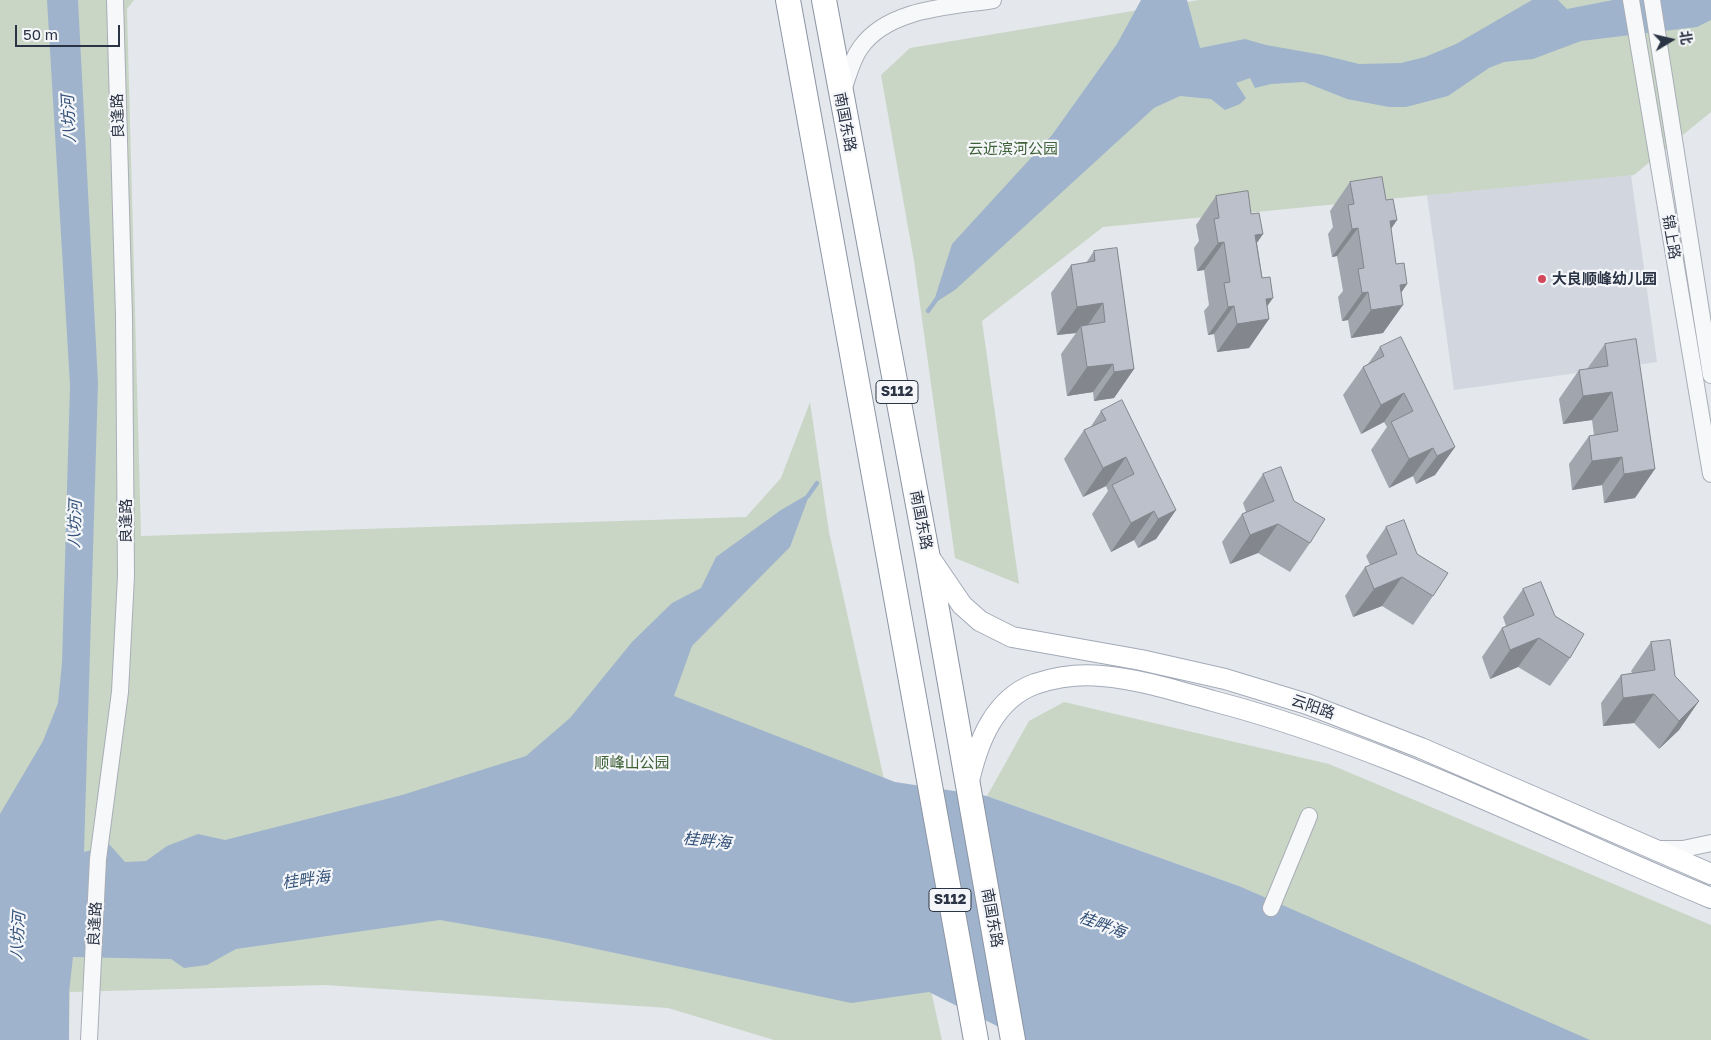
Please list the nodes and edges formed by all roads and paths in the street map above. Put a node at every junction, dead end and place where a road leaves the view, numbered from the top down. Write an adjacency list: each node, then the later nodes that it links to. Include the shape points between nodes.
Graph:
1 (115, 0): 22 (street, 良逢路, via 124,316 126,576 120,692 98,859)
2 (788, 0): 23 (highway, S112)
3 (824, 0): 9 (highway, 南国东路 / S112)
4 (993, 0): 9 (street, via 921,12 877,30 861,46 853,61)
5 (1627, 0): 8 (street)
6 (1631, 0): 8 (street, 锦上路)
7 (1652, 0): 10 (street, 锦上路)
8 (1635, 19): 11 (street, 锦上路)
9 (841, 98): 12 (highway, 南国东路 / S112)
10 (1711, 376)
11 (1711, 474)
12 (927, 553): 13 (main road, 云阳路, via 962,604 978,620 995,630 1035,642); 15 (highway, 南国东路 / S112)
13 (1226, 679): 14 (main road, via 1208,682 1207,688); 18 (main road, 云阳路, via 1346,718)
14 (1239, 708): 15 (main road, 云阳路, via 1124,679 1079,675 1033,685 1014,696 993,718 976,753); 20 (main road, 云阳路, via 1418,773)
15 (968, 785): 24 (highway, 南国东路 / S112)
16 (1309, 816): 21 (street)
17 (1711, 843): 18 (street, via 1683,849)
18 (1655, 849): 19 (main road, 云阳路)
19 (1711, 874)
20 (1711, 898)
21 (1271, 908)
22 (89, 1040)
23 (976, 1040)
24 (1014, 1040)

